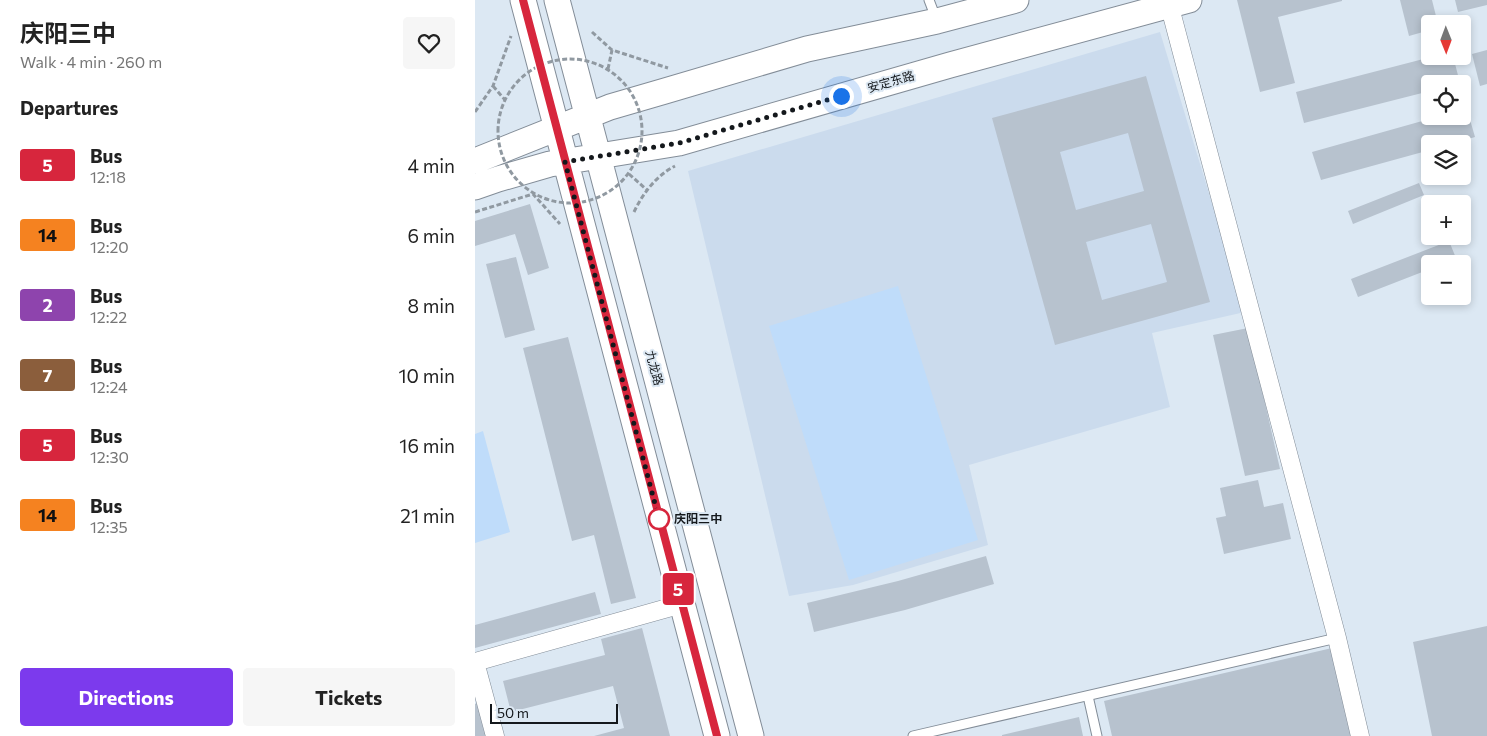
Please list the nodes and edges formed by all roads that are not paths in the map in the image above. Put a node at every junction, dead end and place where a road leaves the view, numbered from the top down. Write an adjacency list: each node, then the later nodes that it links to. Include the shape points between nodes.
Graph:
1 (557, 0): 6 (main road, 九龙路)
2 (1016, 0): 5 (main road)
3 (523, 1): 7 (main road)
4 (1176, 8): 8 (main road, 安定东路, via 941,68 679,143); 13 (street)
5 (933, 10): 6 (main road)
6 (587, 116): 7 (main road); 8 (main road, 九龙路)
7 (557, 129): 9 (main road); 10 (main road)
8 (598, 156): 10 (main road, 安定东路); 17 (main road, 九龙路)
9 (475, 161)
10 (565, 162): 11 (main road, 安定东路); 12 (main road)
11 (475, 188)
12 (682, 604): 15 (street, via 475,662); 16 (main road)
13 (1337, 638): 14 (lane); 20 (street)
14 (1088, 696): 18 (lane); 19 (lane)
15 (495, 736)
16 (717, 736)
17 (751, 736)
18 (913, 736)
19 (1097, 736)
20 (1360, 736)

